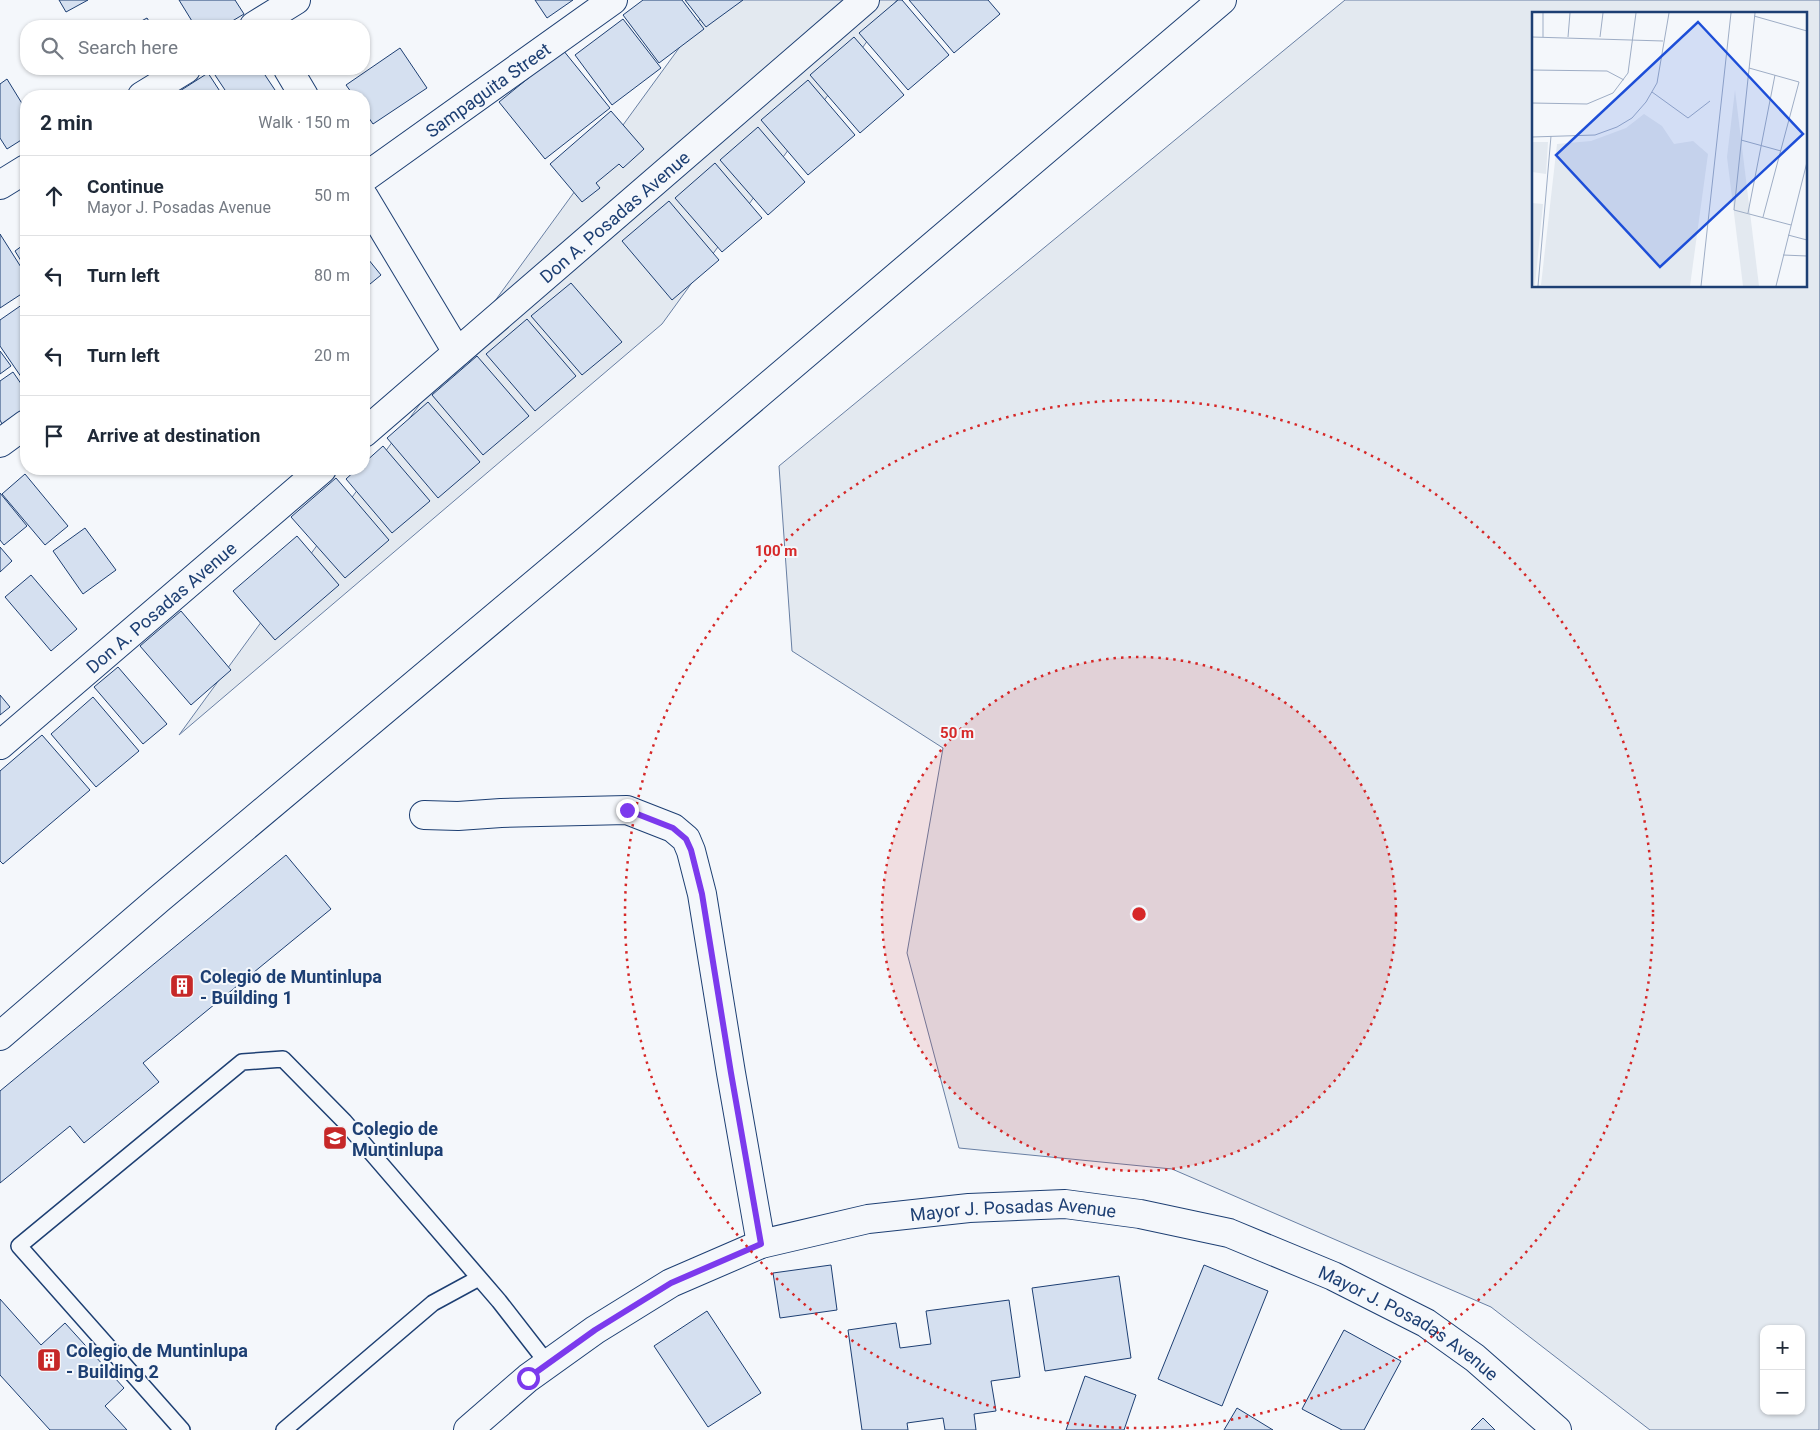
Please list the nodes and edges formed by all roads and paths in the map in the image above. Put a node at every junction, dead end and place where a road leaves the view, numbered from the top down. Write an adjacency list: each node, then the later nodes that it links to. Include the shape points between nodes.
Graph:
1 (296, 0): 5 (street)
2 (613, 0): 11 (street, Sampaguita Street)
3 (865, 0): 14 (street, Don A. Posadas Avenue)
4 (1222, 0): 21 (street)
5 (266, 20)
6 (176, 75): 8 (street)
7 (292, 75): 9 (street)
8 (152, 90)
9 (300, 90)
10 (20, 173): 12 (street)
11 (370, 174)
12 (0, 185)
13 (370, 206): 14 (street)
14 (458, 352): 16 (street, Don A. Posadas Avenue)
15 (20, 428): 17 (street)
16 (370, 428)
17 (0, 443)
18 (315, 475): 19 (street, Don A. Posadas Avenue)
19 (0, 745)
20 (424, 815): 22 (street, via 627,810 673,828 686,839 702,894)
21 (0, 1036)
22 (761, 1244): 24 (street, Mayor J. Posadas Avenue, via 671,1283 595,1330); 28 (street, Mayor J. Posadas Avenue, via 868,1219 970,1208 1065,1204 1140,1214 1229,1233 1333,1276 1426,1323 1475,1358)
23 (479, 1278): 24 (lane); 25 (lane, via 344,1121 283,1059 242,1062 19,1246); 26 (lane, via 433,1303)
24 (548, 1364): 27 (street, Mayor J. Posadas Avenue)
25 (182, 1430)
26 (284, 1430)
27 (468, 1430)
28 (1557, 1430)

